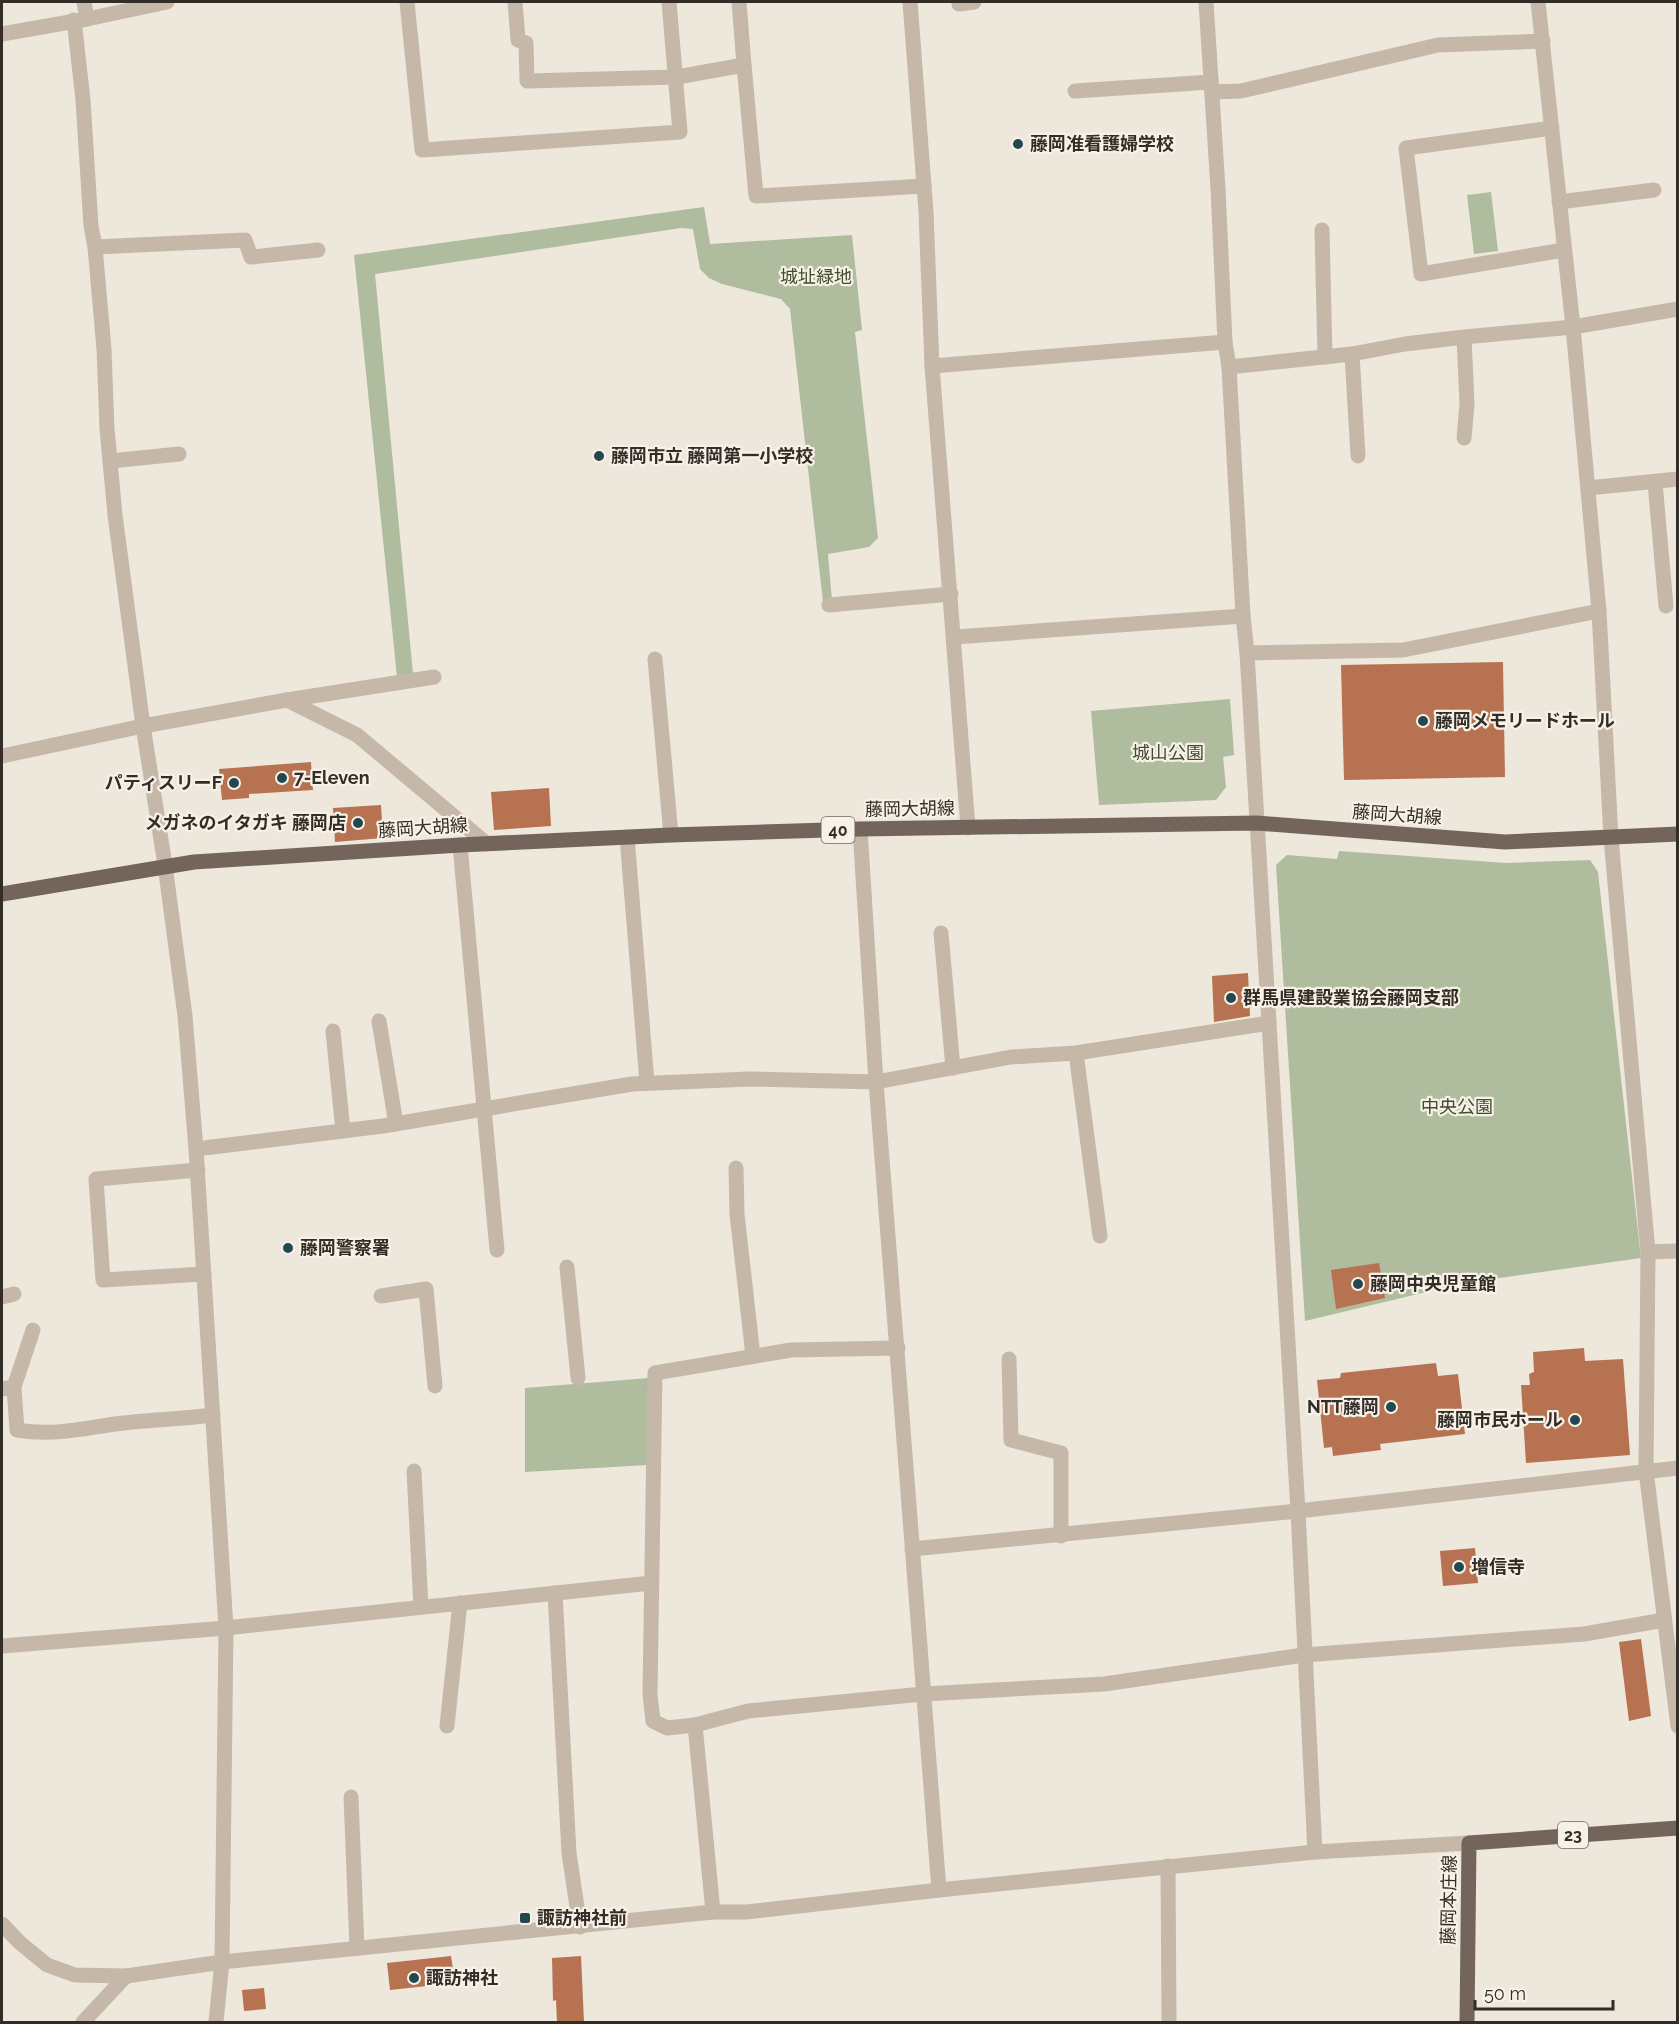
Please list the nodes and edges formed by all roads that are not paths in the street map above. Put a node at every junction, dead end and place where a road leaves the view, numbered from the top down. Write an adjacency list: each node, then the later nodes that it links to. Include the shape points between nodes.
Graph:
1 (84, 2): 12 (street)
2 (167, 2): 12 (street)
3 (407, 2): 16 (street, via 422,150 680,132)
4 (515, 2): 16 (street, via 518,40 526,44 527,81)
5 (669, 2): 16 (street)
6 (739, 2): 15 (street)
7 (910, 2): 20 (street)
8 (959, 2): 9 (street)
9 (974, 2)
10 (1206, 2): 17 (street)
11 (1538, 2): 14 (street)
12 (80, 19): 13 (street); 24 (street, via 90,226)
13 (2, 34)
14 (1543, 41): 17 (street, via 1438,45 1241,91); 19 (street)
15 (744, 65): 16 (street); 20 (street, via 756,196)
16 (676, 76)
17 (1211, 87): 18 (street); 30 (street)
18 (1075, 91)
19 (1551, 128): 22 (street); 26 (street, via 1406,148 1421,274)
20 (924, 186): 33 (street)
21 (1654, 190): 22 (street)
22 (1559, 202): 26 (street)
23 (1323, 230): 32 (street)
24 (95, 247): 25 (street, via 244,240 251,257); 38 (street)
25 (318, 250)
26 (1564, 250): 28 (street)
27 (1677, 309): 28 (street)
28 (1573, 327): 29 (street); 41 (street)
29 (1464, 337): 31 (street); 35 (street)
30 (1225, 342): 33 (street); 34 (street)
31 (1352, 354): 32 (street); 37 (street)
32 (1325, 357): 34 (street)
33 (932, 366): 42 (street)
34 (1229, 367): 46 (street)
35 (1464, 438)
36 (178, 454): 38 (street)
37 (1358, 456)
38 (111, 461): 52 (street)
39 (1677, 479): 40 (street)
40 (1655, 483): 41 (street); 44 (street)
41 (1588, 488): 45 (street)
42 (951, 594): 43 (street); 47 (street)
43 (829, 605)
44 (1666, 606)
45 (1599, 611): 48 (street, via 1403,650); 60 (street)
46 (1243, 616): 47 (street); 48 (street)
47 (955, 636): 55 (street)
48 (1247, 653): 54 (street)
49 (656, 659): 58 (street)
50 (434, 677): 51 (street)
51 (287, 700): 52 (street); 61 (street, via 357,735)
52 (143, 726): 53 (street); 63 (street)
53 (2, 756)
54 (1257, 823): 55 (main road, 藤岡大胡線 / 40); 60 (main road, 藤岡大胡線 / 40, via 1505,842); 67 (street)
55 (968, 828): 56 (main road, 藤岡大胡線 / 40)
56 (860, 829): 58 (main road, 藤岡大胡線 / 40); 71 (street)
57 (1677, 834): 60 (main road, 藤岡大胡線 / 40)
58 (670, 835): 59 (main road, 藤岡大胡線 / 40)
59 (627, 837): 61 (main road, 藤岡大胡線 / 40); 72 (street)
60 (1611, 838): 82 (street)
61 (487, 844): 62 (main road, 藤岡大胡線 / 40)
62 (460, 845): 63 (main road, 藤岡大胡線 / 40); 73 (street)
63 (165, 866): 64 (main road, 藤岡大胡線 / 40); 76 (street, via 185,1016)
64 (2, 894)
65 (941, 933): 70 (street)
66 (379, 1021): 74 (street)
67 (1269, 1023): 69 (street); 97 (street)
68 (333, 1031): 75 (street)
69 (1076, 1053): 70 (street, via 1011,1057); 79 (street)
70 (953, 1068): 71 (street)
71 (876, 1082): 72 (street, via 749,1079); 87 (street)
72 (647, 1083): 73 (street)
73 (483, 1109): 74 (street); 80 (street)
74 (396, 1124): 75 (street)
75 (343, 1131): 76 (street)
76 (196, 1149): 78 (street)
77 (736, 1168): 88 (street, via 737,1214)
78 (198, 1170): 84 (street); 84 (street, via 96,1179 103,1280)
79 (1100, 1236)
80 (497, 1250)
81 (1677, 1251): 82 (street)
82 (1648, 1252): 96 (street)
83 (567, 1267): 90 (street)
84 (204, 1274): 93 (street)
85 (381, 1296): 91 (street, via 426,1289)
86 (33, 1330): 92 (street)
87 (898, 1348): 88 (street, via 791,1350); 99 (street)
88 (753, 1356): 100 (street, via 655,1373)
89 (1009, 1359): 98 (street, via 1011,1440 1061,1453)
90 (578, 1378)
91 (435, 1386)
92 (8, 1388): 93 (street, via 17,1430 36,1433)
93 (213, 1415): 105 (street)
94 (1677, 1468): 96 (street)
95 (414, 1471): 103 (street)
96 (1646, 1471): 97 (street); 104 (street)
97 (1298, 1511): 98 (street); 107 (street)
98 (1061, 1536): 99 (street)
99 (912, 1550): 108 (street)
100 (651, 1583): 101 (street); 109 (street, via 653,1721 667,1728)
101 (555, 1593): 102 (street); 120 (street, via 569,1853)
102 (460, 1603): 103 (street); 110 (street)
103 (421, 1608): 105 (street)
104 (1664, 1620): 107 (street, via 1584,1634); 111 (street)
105 (226, 1628): 106 (street); 122 (street)
106 (2, 1646)
107 (1304, 1655): 108 (street, via 1104,1684); 115 (street)
108 (923, 1695): 109 (street, via 748,1711); 117 (street)
109 (695, 1725): 118 (street)
110 (447, 1726)
111 (1677, 1726)
112 (351, 1797): 121 (street)
113 (1677, 1828): 114 (main road, 藤岡本庄線 / 23)
114 (1469, 1843): 115 (street); 127 (main road, 藤岡本庄線)
115 (1315, 1852): 116 (street)
116 (1168, 1866): 117 (street); 126 (street)
117 (939, 1890): 118 (street, via 747,1912)
118 (713, 1912): 120 (street)
119 (2, 1923): 123 (street, via 47,1965 75,1975)
120 (579, 1927): 121 (street)
121 (357, 1948): 122 (street)
122 (222, 1962): 123 (street); 125 (street)
123 (126, 1976): 124 (street)
124 (83, 2022)
125 (216, 2022)
126 (1169, 2022)
127 (1467, 2022)

